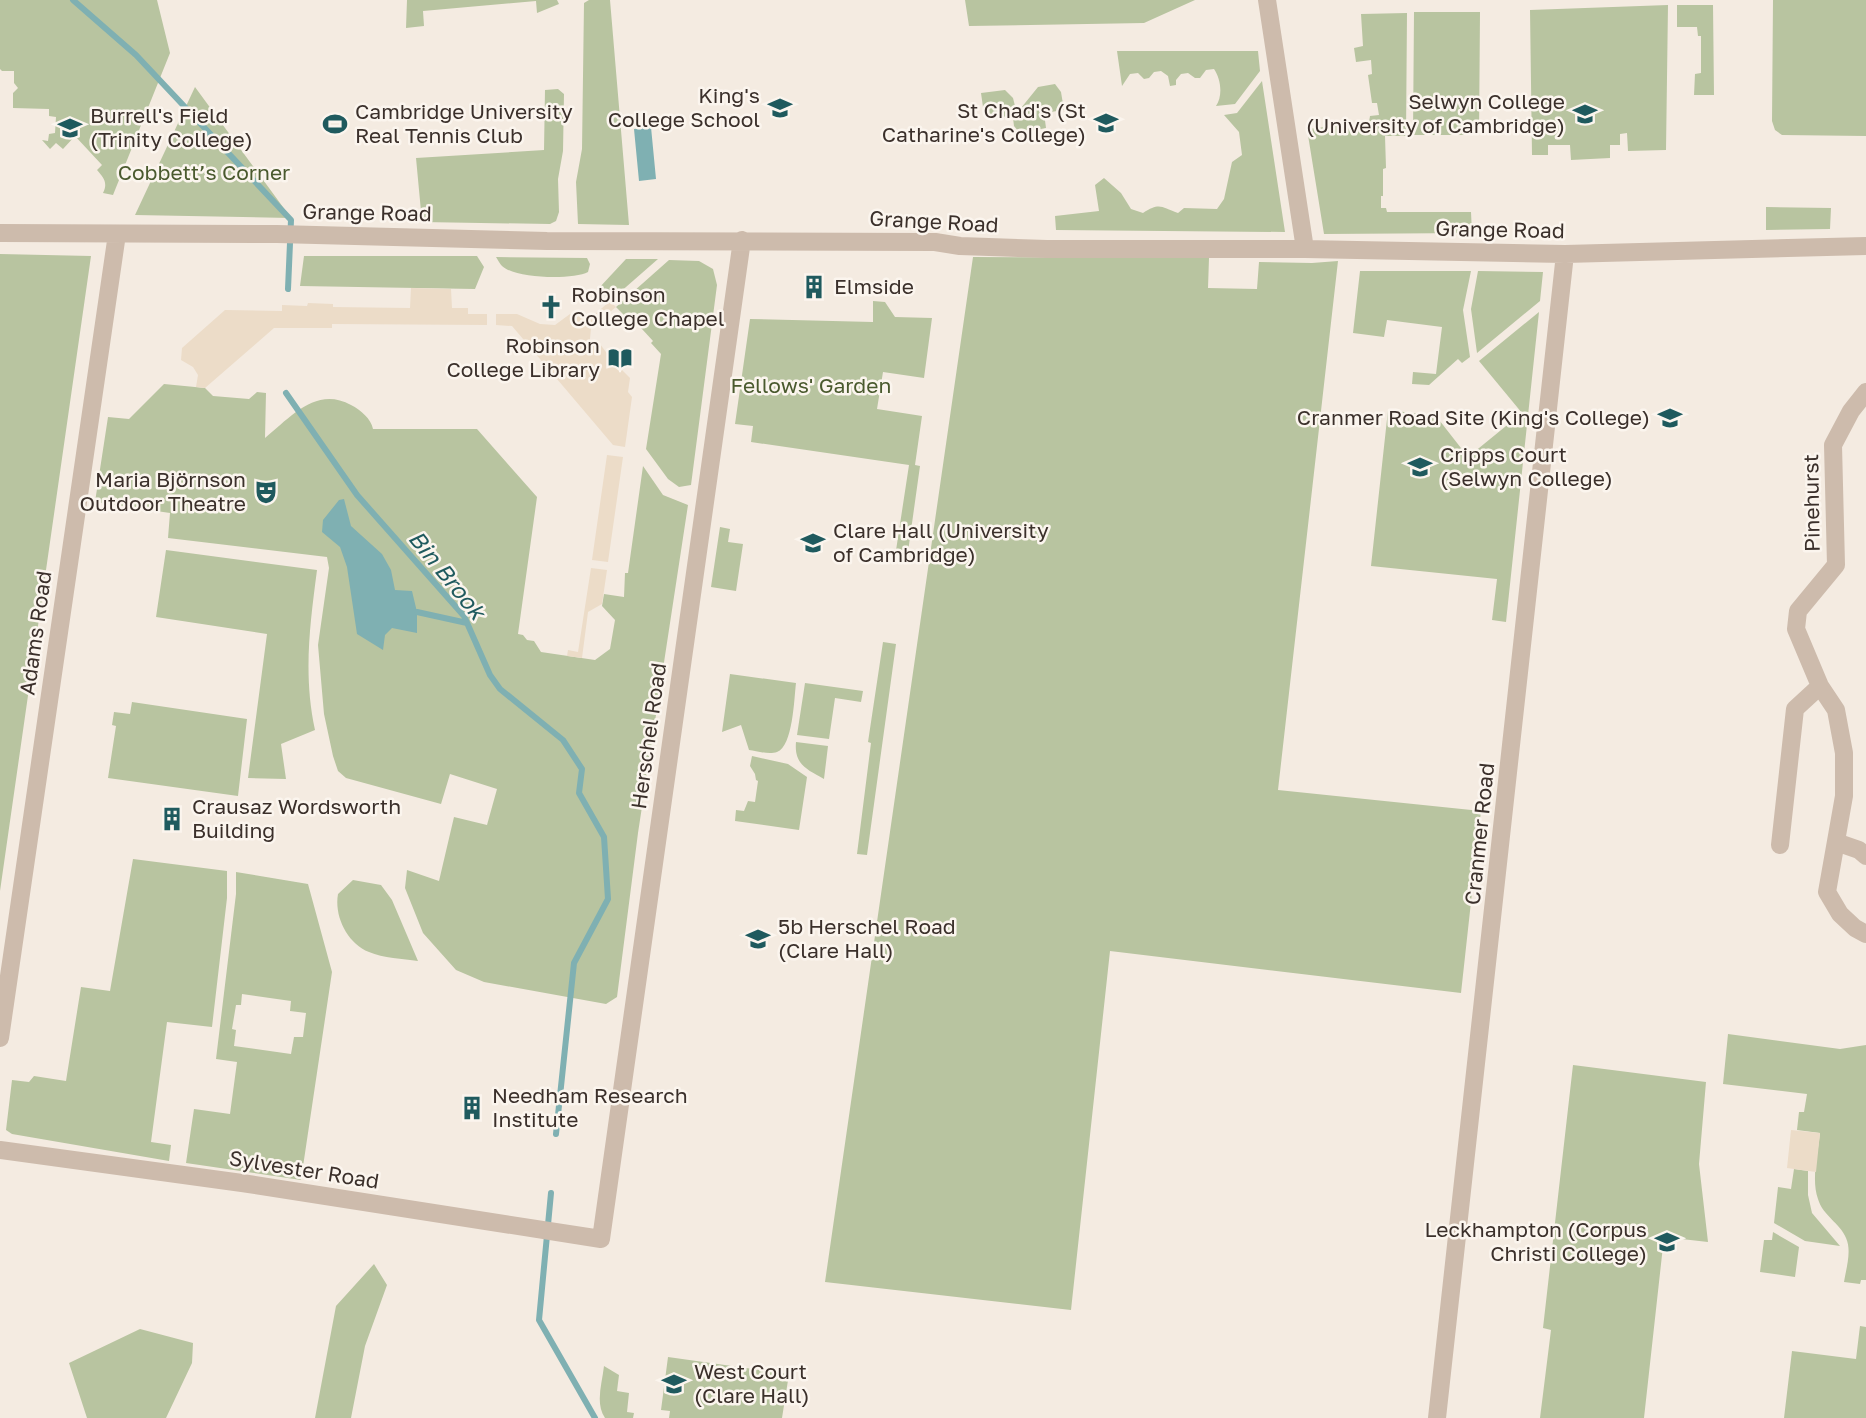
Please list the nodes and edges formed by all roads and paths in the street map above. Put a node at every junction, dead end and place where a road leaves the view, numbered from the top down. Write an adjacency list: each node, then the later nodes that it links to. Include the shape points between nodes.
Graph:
1 (1267, 0): 6 (street)
2 (0, 233): 3 (street, Grange Road)
3 (117, 234): 4 (street, Grange Road); 14 (street, Adams Road)
4 (742, 240): 6 (street, Grange Road); 16 (street, Herschel Road)
5 (1866, 246): 7 (street, Grange Road)
6 (1305, 249): 7 (street, Grange Road)
7 (1565, 254): 17 (street, Cranmer Road)
8 (1866, 393): 9 (street, Pinehurst, via 1833,445 1836,565 1798,611 1796,629)
9 (1820, 686): 10 (street, Pinehurst, via 1836,710 1844,753 1844,796); 11 (street, via 1795,709)
10 (1836, 842): 12 (street); 13 (street, Pinehurst, via 1827,892 1840,914)
11 (1780, 845)
12 (1866, 856)
13 (1866, 934)
14 (0, 1038)
15 (0, 1150): 16 (street, Sylvester Road)
16 (601, 1239)
17 (1437, 1418)

